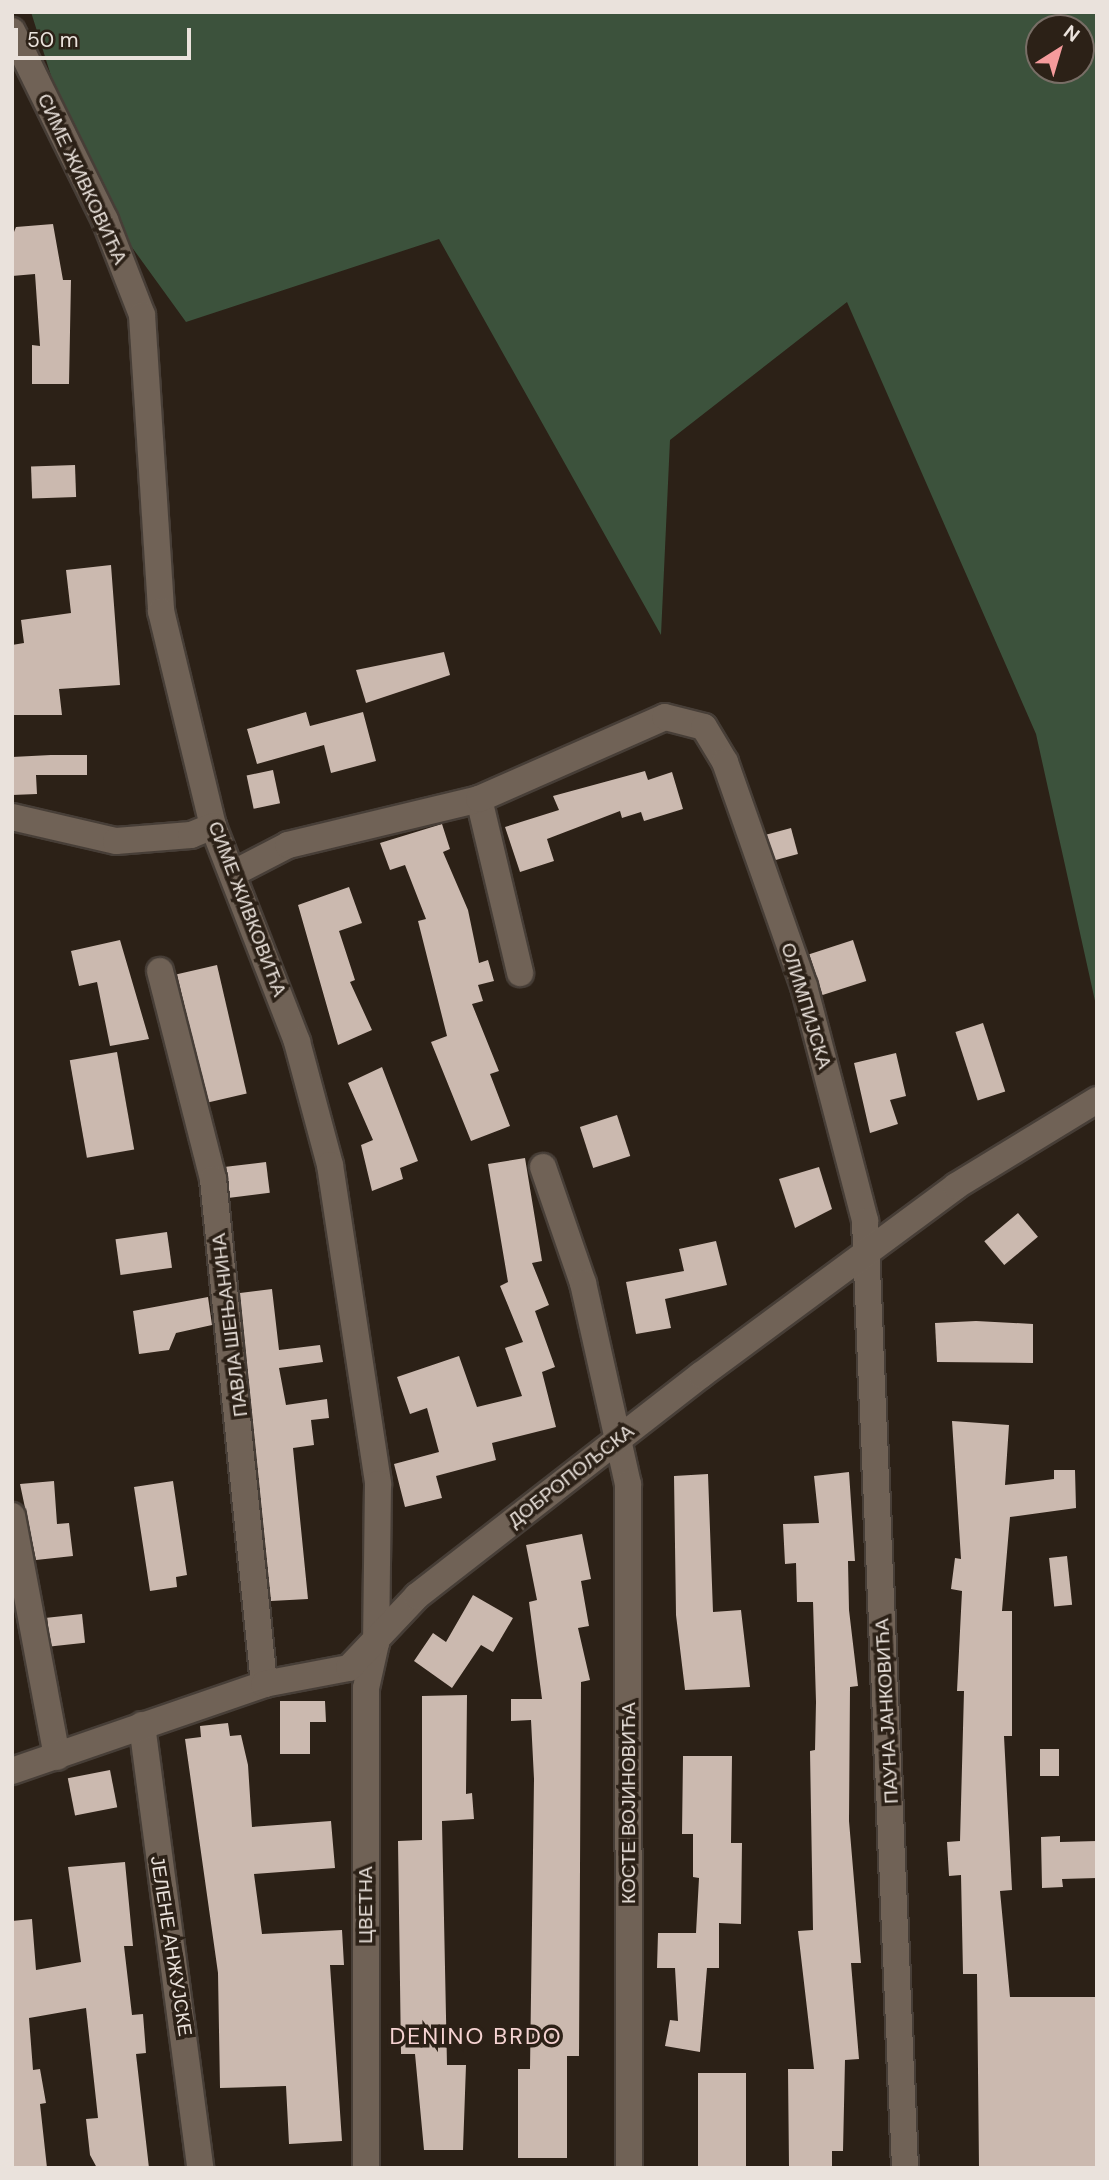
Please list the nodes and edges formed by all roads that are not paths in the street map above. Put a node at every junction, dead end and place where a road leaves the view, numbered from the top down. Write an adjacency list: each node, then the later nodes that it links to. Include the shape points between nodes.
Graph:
1 (12, 31): 4 (street, СИМЕ ЖИВКОВИЋА, via 105,220 142,314 161,611)
2 (479, 799): 5 (street, ОЛИМПИЈСКА, via 288,845); 7 (street); 10 (street, ОЛИМПИЈСКА, via 665,717 704,727 725,762 804,986 865,1221)
3 (12, 817): 4 (street, via 116,841 191,835)
4 (213, 826): 5 (street, СИМЕ ЖИВКОВИЋА)
5 (234, 873): 13 (street, СИМЕ ЖИВКОВИЋА, via 297,1042 330,1165 378,1485)
6 (160, 971): 14 (street, ПАВЛА ШЕЊАНИНА, via 213,1179)
7 (520, 973)
8 (1097, 1100): 10 (street, ДОБРОПОЉСКА, via 956,1186)
9 (543, 1167): 11 (street, КОСТЕ ВОЈИНОВИЋА, via 583,1283)
10 (865, 1255): 11 (street, ДОБРОПОЉСКА); 21 (street, ПАУНА ЈАНКОВИЋА)
11 (620, 1439): 13 (street, ДОБРОПОЉСКА, via 417,1596); 20 (street, КОСТЕ ВОЈИНОВИЋА, via 628,1485)
12 (12, 1516): 16 (street)
13 (376, 1643): 14 (street, ДОБРОПОЉСКА, via 349,1668); 19 (street, ЦВЕТНА, via 366,1688)
14 (264, 1684): 15 (street, ДОБРОПОЉСКА)
15 (142, 1725): 16 (street, ДОБРОПОЉСКА); 18 (street, ЈЕЛЕНЕ АНЖУЈСКЕ)
16 (57, 1757): 17 (street, ДОБРОПОЉСКА)
17 (12, 1770)
18 (200, 2168)
19 (366, 2168)
20 (629, 2168)
21 (905, 2168)

